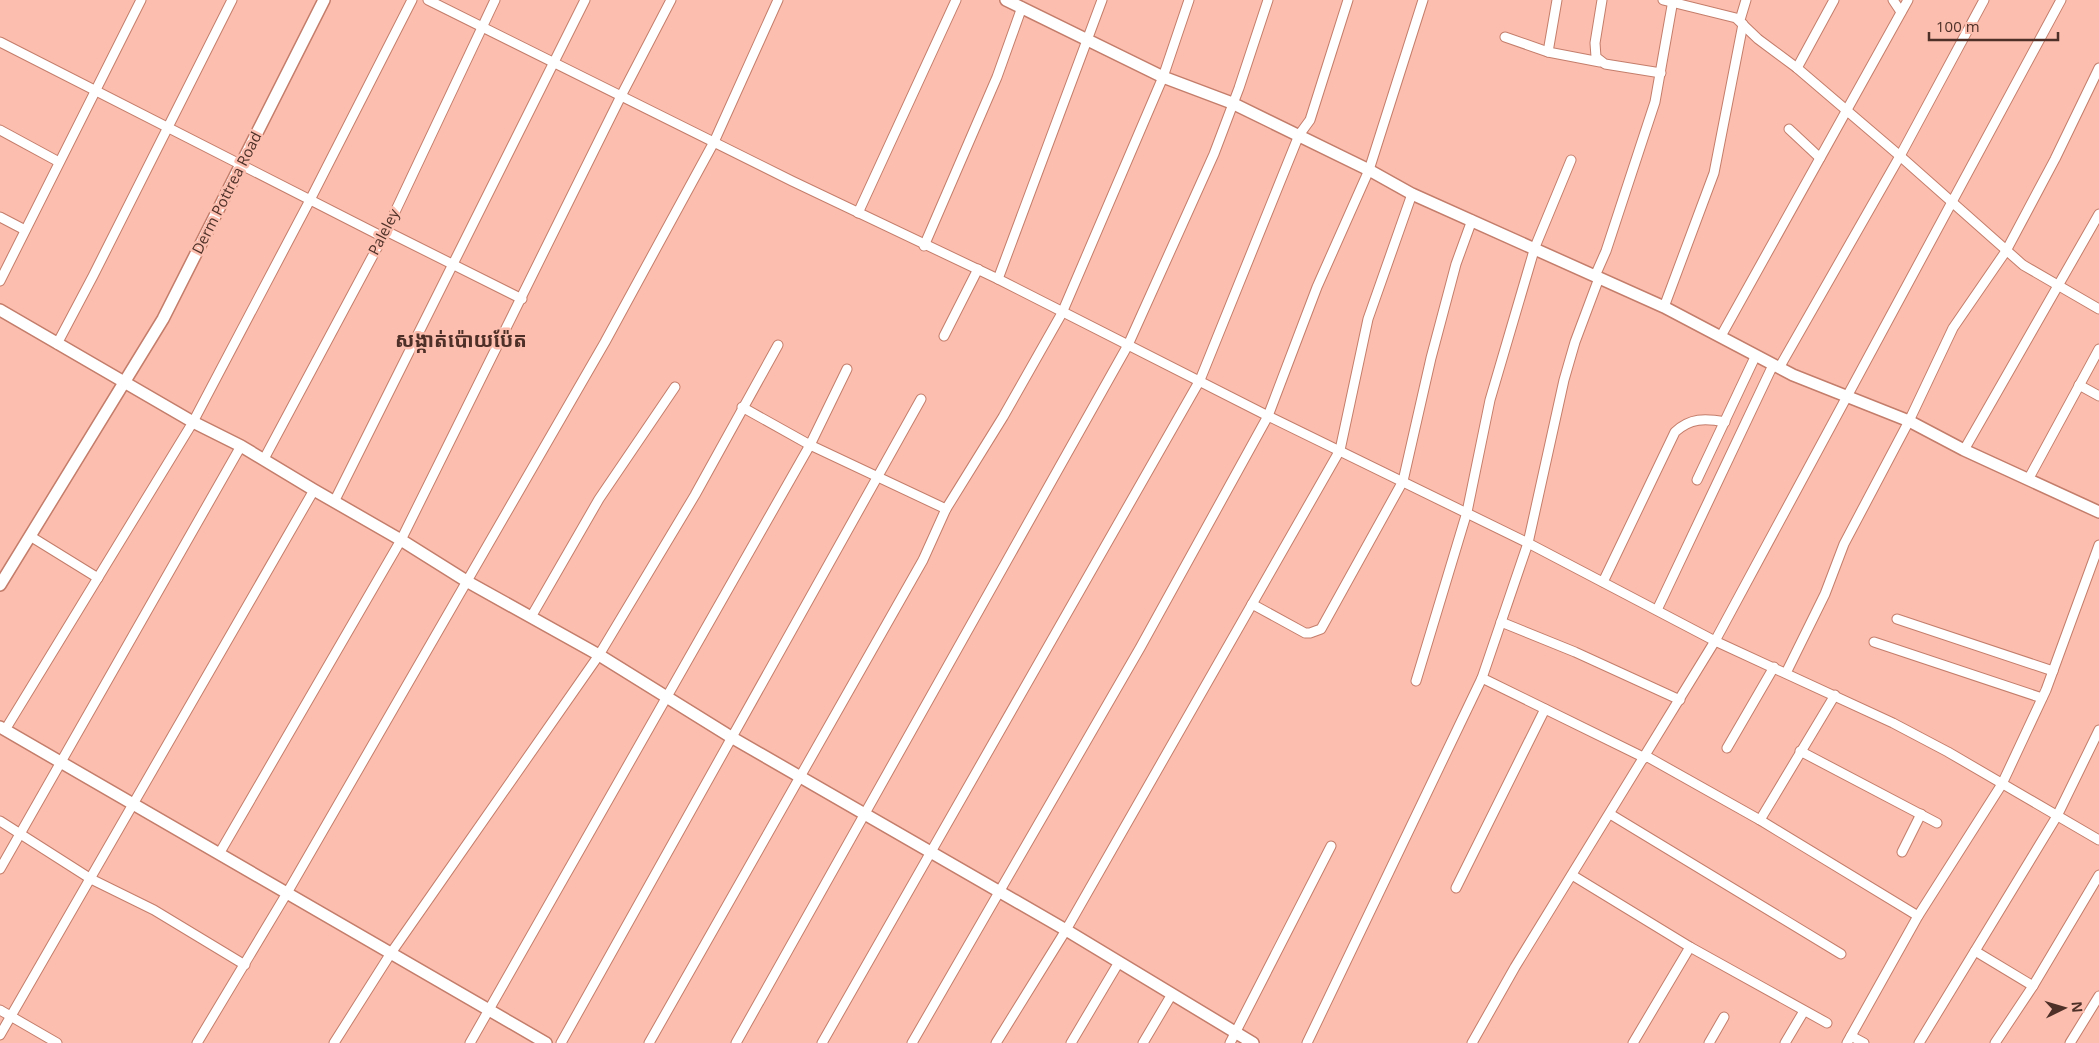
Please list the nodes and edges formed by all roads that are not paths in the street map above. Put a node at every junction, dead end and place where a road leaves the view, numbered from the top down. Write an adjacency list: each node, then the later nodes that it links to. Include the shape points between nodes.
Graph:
1 (141, 0): 41 (street)
2 (232, 0): 45 (street)
3 (324, 0): 54 (street, Derm Pottrea Road)
4 (412, 0): 57 (street)
5 (428, 0): 30 (street)
6 (495, 0): 30 (street, Paleley)
7 (585, 0): 36 (street)
8 (671, 0): 42 (street)
9 (778, 0): 49 (street)
10 (956, 0): 59 (street)
11 (1006, 0): 27 (street)
12 (1102, 0): 32 (street)
13 (1189, 0): 40 (street)
14 (1268, 0): 43 (street)
15 (1348, 0): 48 (street, via 1319,96 1310,120)
16 (1423, 0): 55 (street)
17 (1557, 0): 34 (street)
18 (1602, 0): 35 (street, via 1595,48)
19 (1663, 0): 26 (street)
20 (1746, 0): 29 (street)
21 (1834, 0): 37 (street)
22 (1893, 0): 28 (street)
23 (1908, 0): 28 (street)
24 (1984, 0): 50 (street)
25 (2061, 0): 58 (street)
26 (1673, 1): 29 (street, via 1728,15); 39 (street)
27 (1022, 7): 32 (street); 65 (street, via 996,77)
28 (1901, 12): 44 (street)
29 (1742, 22): 37 (street, via 1758,39); 75 (street, via 1714,173)
30 (482, 26): 36 (street); 64 (street, Paleley)
31 (1505, 37): 34 (street)
32 (1088, 40): 40 (street); 71 (street)
33 (0, 42): 41 (street)
34 (1548, 52): 35 (street)
35 (1600, 62): 39 (street)
36 (553, 63): 42 (street); 68 (street)
37 (1798, 68): 44 (street)
38 (2099, 68): 67 (street)
39 (1661, 74): 70 (street, via 1648,126)
40 (1163, 77): 43 (street); 78 (street)
41 (95, 93): 45 (street); 53 (street)
42 (621, 96): 49 (street); 74 (street)
43 (1232, 103): 48 (street); 83 (street, via 1214,154)
44 (1846, 112): 50 (street); 51 (street)
45 (166, 128): 54 (street); 81 (street)
46 (1789, 129): 51 (street)
47 (0, 130): 53 (street)
48 (1299, 136): 55 (street); 88 (street)
49 (714, 142): 59 (street); 119 (street, via 619,318)
50 (1900, 156): 58 (street); 86 (street)
51 (1820, 158): 80 (street)
52 (1572, 160): 66 (street)
53 (59, 162): 63 (street)
54 (240, 165): 57 (street); 89 (street, Derm Pottrea Road, via 163,319)
55 (1369, 170): 56 (street); 96 (street, via 1317,287)
56 (1412, 194): 62 (street); 102 (street, via 1368,319)
57 (310, 200): 64 (street); 98 (street)
58 (1952, 203): 67 (street); 93 (street)
59 (858, 213): 65 (street)
60 (2099, 214): 73 (street)
61 (0, 217): 63 (street)
62 (1472, 220): 66 (street); 108 (street, via 1456,264 1431,358)
63 (25, 230): 72 (street)
64 (384, 234): 68 (street); 104 (street, Paleley)
65 (924, 246): 69 (street)
66 (1535, 247): 70 (street); 112 (street, via 1490,400)
67 (2006, 250): 73 (street); 97 (street, via 1953,328)
68 (452, 265): 74 (street); 110 (street)
69 (978, 269): 71 (street); 79 (street)
70 (1597, 277): 75 (street); 116 (street, via 1564,380)
71 (998, 279): 78 (street)
72 (0, 281)
73 (2057, 285): 76 (street); 103 (street)
74 (522, 300): 115 (street)
75 (1664, 307): 80 (street)
76 (2099, 309)
77 (0, 310): 81 (street)
78 (1062, 313): 83 (street); 111 (street)
79 (944, 336)
80 (1721, 336): 85 (street)
81 (57, 344): 89 (street)
82 (778, 345): 95 (street)
83 (1128, 345): 88 (street); 150 (street)
84 (2099, 350): 90 (street)
85 (1755, 357): 86 (street); 99 (street)
86 (1776, 367): 93 (street); 123 (street)
87 (847, 369): 100 (street)
88 (1200, 380): 96 (street); 160 (street)
89 (124, 383): 98 (street); 114 (street, Derm Pottrea Road)
90 (2078, 385): 92 (street); 106 (street)
91 (674, 387): 124 (street, via 600,499)
92 (2099, 396)
93 (1848, 397): 97 (street); 127 (street)
94 (921, 399): 105 (street)
95 (742, 407): 100 (street); 129 (street, via 695,495)
96 (1268, 416): 102 (street); 168 (street, via 1140,648)
97 (1909, 421): 103 (street); 132 (street, via 1844,544)
98 (193, 422): 101 (street); 118 (street)
99 (1725, 422): 107 (street); 120 (street, via 1702,419 1684,424 1675,432)
100 (810, 445): 105 (street); 136 (street)
101 (241, 446): 104 (street); 146 (street)
102 (1340, 450): 108 (street); 122 (street)
103 (1964, 450): 106 (street)
104 (264, 459): 109 (street)
105 (877, 478): 111 (street); 142 (street)
106 (2029, 478): 113 (street)
107 (1697, 480)
108 (1403, 481): 112 (street); 122 (street, via 1321,629 1304,633)
109 (314, 490): 110 (street); 149 (street)
110 (334, 502): 115 (street)
111 (946, 509): 147 (street, via 923,560)
112 (1467, 512): 116 (street); 134 (street)
113 (2099, 512)
114 (30, 536): 118 (street); 121 (street, Derm Pottrea Road)
115 (402, 540): 119 (street); 162 (street)
116 (1528, 542): 120 (street); 126 (street)
117 (2099, 545): 131 (street)
118 (98, 578): 140 (street)
119 (468, 582): 124 (street); 169 (street)
120 (1602, 582): 123 (street)
121 (0, 585)
122 (1252, 604): 171 (street)
123 (1657, 610): 127 (street)
124 (532, 617): 129 (street)
125 (1897, 619): 131 (street)
126 (1501, 622): 133 (street); 138 (street)
127 (1715, 641): 130 (street); 138 (street)
128 (1874, 642): 137 (street)
129 (599, 655): 136 (street); 174 (street)
130 (1774, 667): 132 (street); 143 (street)
131 (2053, 671): 137 (street)
132 (1786, 673): 135 (street)
133 (1482, 678): 139 (street); 204 (street)
134 (1416, 681)
135 (1835, 695): 144 (street); 148 (street, via 1948,752)
136 (666, 697): 142 (street); 182 (street)
137 (2042, 698): 148 (street)
138 (1680, 700): 145 (street)
139 (1545, 708): 145 (street); 167 (street)
140 (2, 729): 146 (street)
141 (2099, 730): 153 (street)
142 (731, 738): 147 (street); 195 (street)
143 (1727, 748)
144 (1800, 752): 152 (street); 154 (street)
145 (1645, 757): 151 (street); 154 (street)
146 (62, 763): 149 (street); 157 (street)
147 (799, 776): 150 (street); 196 (street)
148 (2002, 784): 153 (street); 170 (street)
149 (134, 805): 162 (street); 166 (street)
150 (866, 814): 160 (street); 197 (street)
151 (1610, 814): 164 (street); 175 (street)
152 (1921, 814): 156 (street); 161 (street)
153 (2057, 816): 158 (street); 173 (street)
154 (1760, 820): 170 (street)
155 (0, 821): 157 (street)
156 (1937, 823)
157 (21, 834): 163 (street); 166 (street)
158 (2099, 840)
159 (1331, 846): 188 (street)
160 (932, 852): 168 (street); 198 (street)
161 (1902, 852)
162 (219, 854): 169 (street)
163 (0, 869)
164 (1572, 875): 172 (street); 205 (street)
165 (2099, 875): 178 (street)
166 (91, 879): 177 (street, via 154,910); 184 (street)
167 (1456, 888)
168 (1000, 891): 171 (street); 199 (street)
169 (287, 894): 174 (street); 177 (street)
170 (1918, 916): 189 (street)
171 (1066, 930): 176 (street); 200 (street)
172 (1690, 947): 183 (street); 206 (street)
173 (1975, 951): 178 (street); 210 (street)
174 (391, 953): 182 (street); 192 (street)
175 (1841, 954)
176 (1119, 962): 179 (street); 201 (street)
177 (245, 965): 191 (street)
178 (2033, 986): 211 (street)
179 (1172, 994): 188 (street); 202 (street)
180 (2099, 996): 212 (street)
181 (0, 1010): 184 (street)
182 (490, 1010): 193 (street); 194 (street)
183 (1804, 1011): 186 (street); 208 (street)
184 (11, 1016): 187 (street); 190 (street)
185 (1724, 1017): 207 (street)
186 (1827, 1023)
187 (0, 1035)
188 (1233, 1038): 203 (street)
189 (1849, 1039): 209 (street)
190 (56, 1043)
191 (197, 1043)
192 (334, 1043)
193 (470, 1043)
194 (546, 1043)
195 (562, 1043)
196 (649, 1043)
197 (736, 1043)
198 (822, 1043)
199 (912, 1043)
200 (996, 1043)
201 (1071, 1043)
202 (1143, 1043)
203 (1253, 1043)
204 (1307, 1043)
205 (1472, 1043)
206 (1633, 1043)
207 (1709, 1043)
208 (1785, 1043)
209 (1864, 1043)
210 (1919, 1043)
211 (1995, 1043)
212 (2070, 1043)

